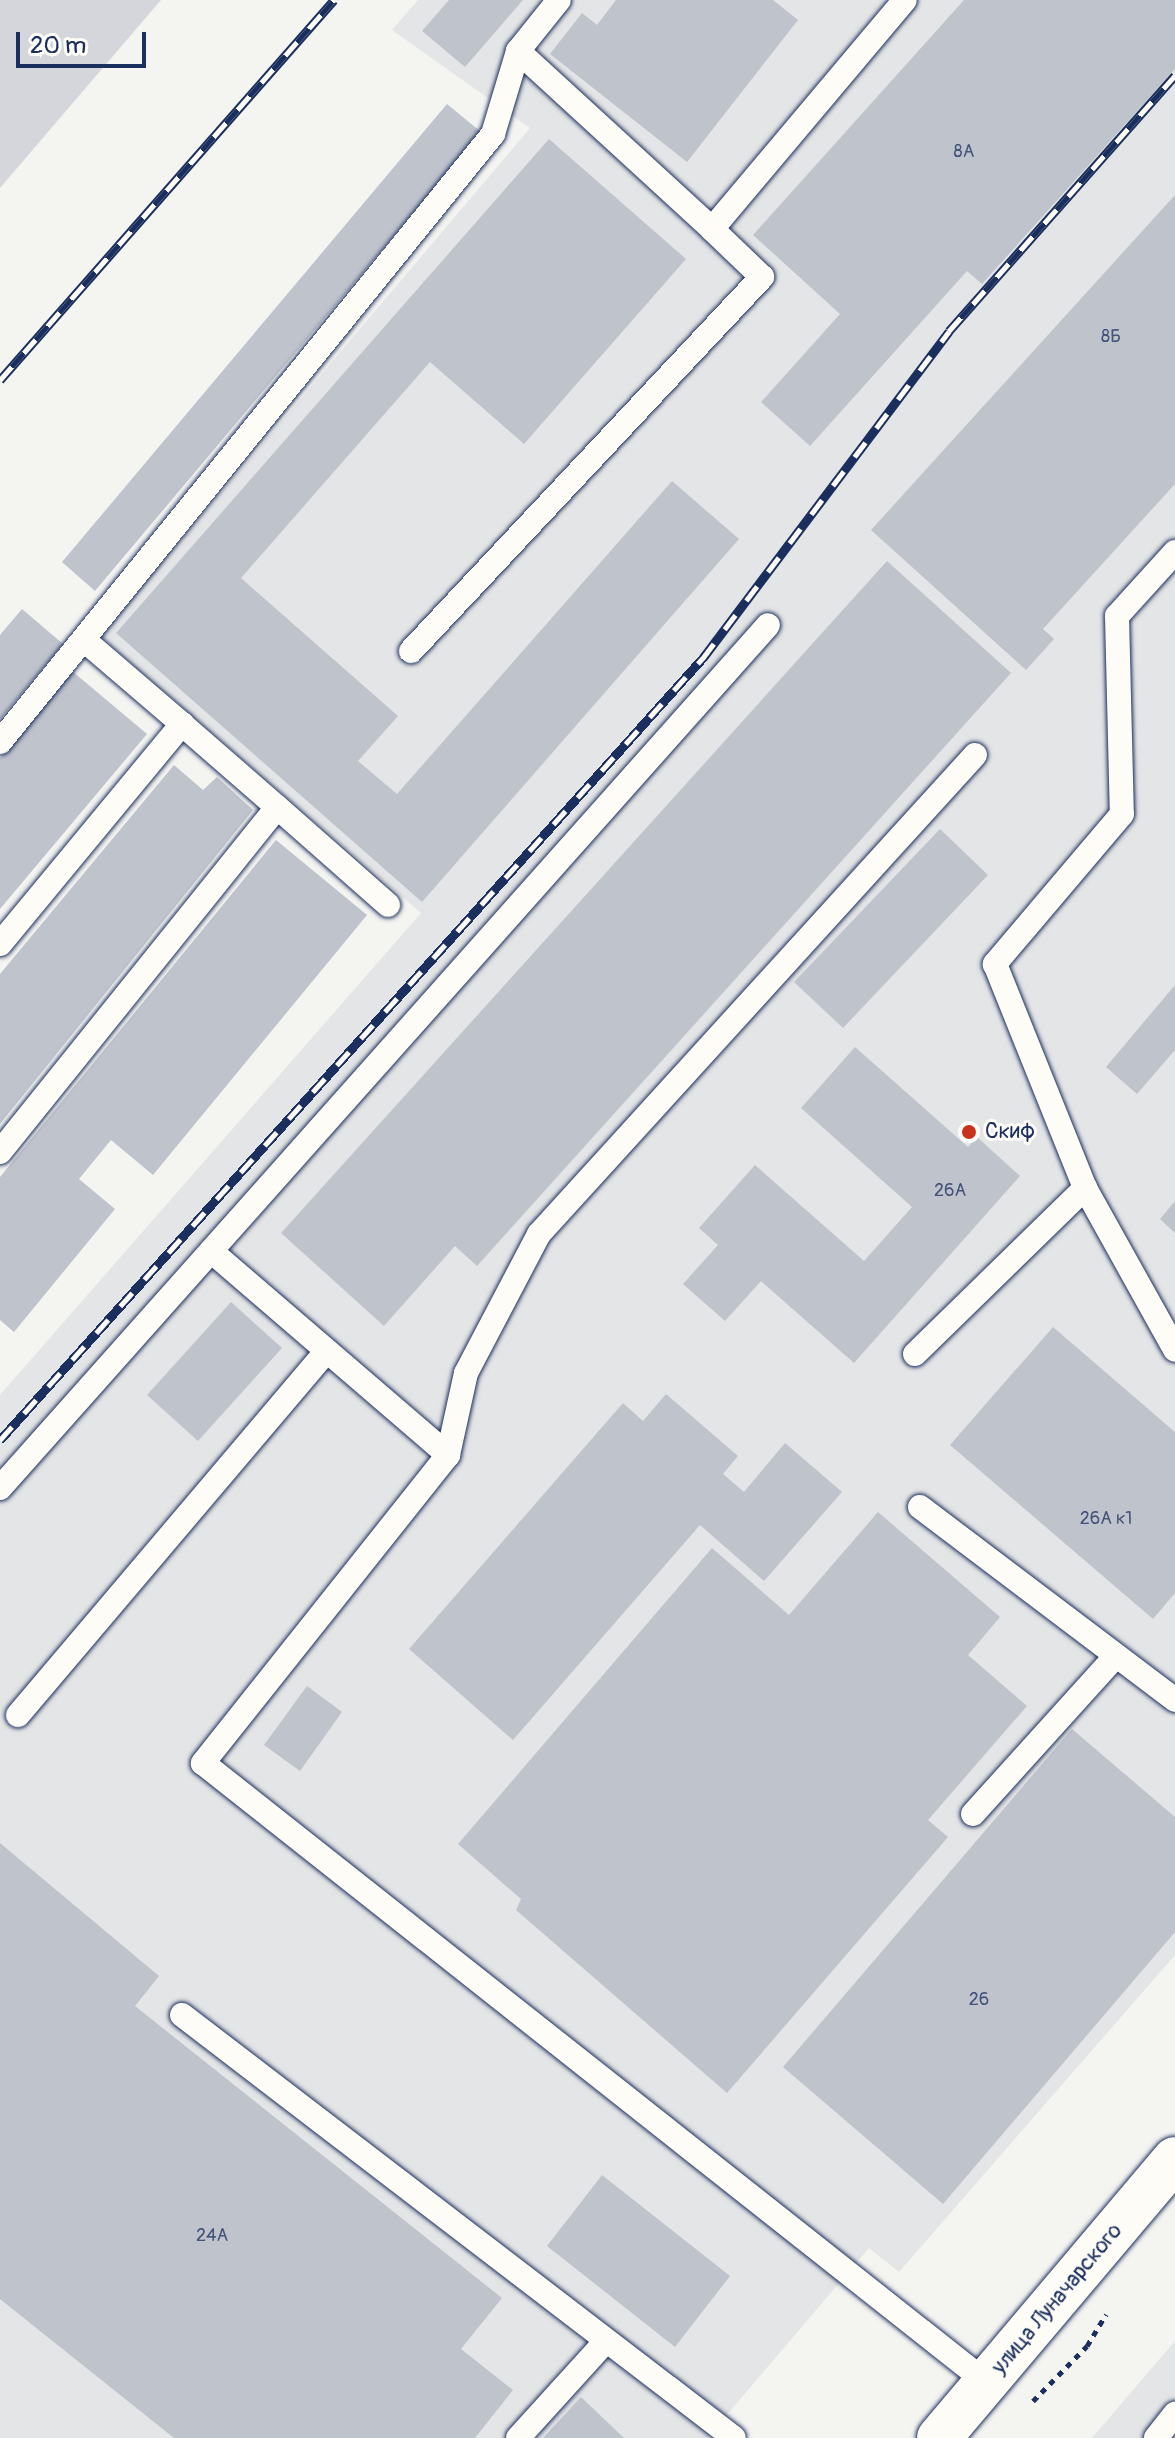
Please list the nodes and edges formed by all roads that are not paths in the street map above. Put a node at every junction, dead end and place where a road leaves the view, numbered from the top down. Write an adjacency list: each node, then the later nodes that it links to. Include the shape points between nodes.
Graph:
1 (559, 0): 3 (lane)
2 (905, 0): 4 (lane)
3 (518, 51): 4 (lane); 7 (lane, via 493,134)
4 (712, 229): 8 (lane, via 762,277)
5 (1175, 552): 16 (lane, via 1117,616 1122,814 995,964)
6 (768, 625): 17 (lane)
7 (85, 641): 9 (lane); 10 (lane)
8 (411, 651)
9 (182, 724): 12 (lane); 14 (lane)
10 (0, 742)
11 (975, 755): 21 (lane, via 539,1234 466,1373)
12 (277, 807): 13 (lane); 15 (lane)
13 (388, 905)
14 (0, 944)
15 (0, 1152)
16 (1085, 1188): 18 (lane); 20 (lane)
17 (211, 1251): 19 (lane); 22 (lane)
18 (1175, 1350)
19 (327, 1351): 21 (lane); 26 (lane)
20 (915, 1354)
21 (448, 1455): 31 (lane, via 203,1763)
22 (0, 1488)
23 (920, 1507): 24 (lane)
24 (1116, 1656): 25 (lane); 27 (lane)
25 (1175, 1700)
26 (18, 1715)
27 (973, 1814)
28 (182, 2015): 30 (lane)
29 (1175, 2159): 31 (main road, улица Луначарского)
30 (606, 2341): 33 (lane); 34 (lane)
31 (986, 2382): 35 (main road, улица Луначарского)
32 (1175, 2414): 36 (lane)
33 (518, 2438)
34 (734, 2438)
35 (939, 2438)
36 (1156, 2438)

